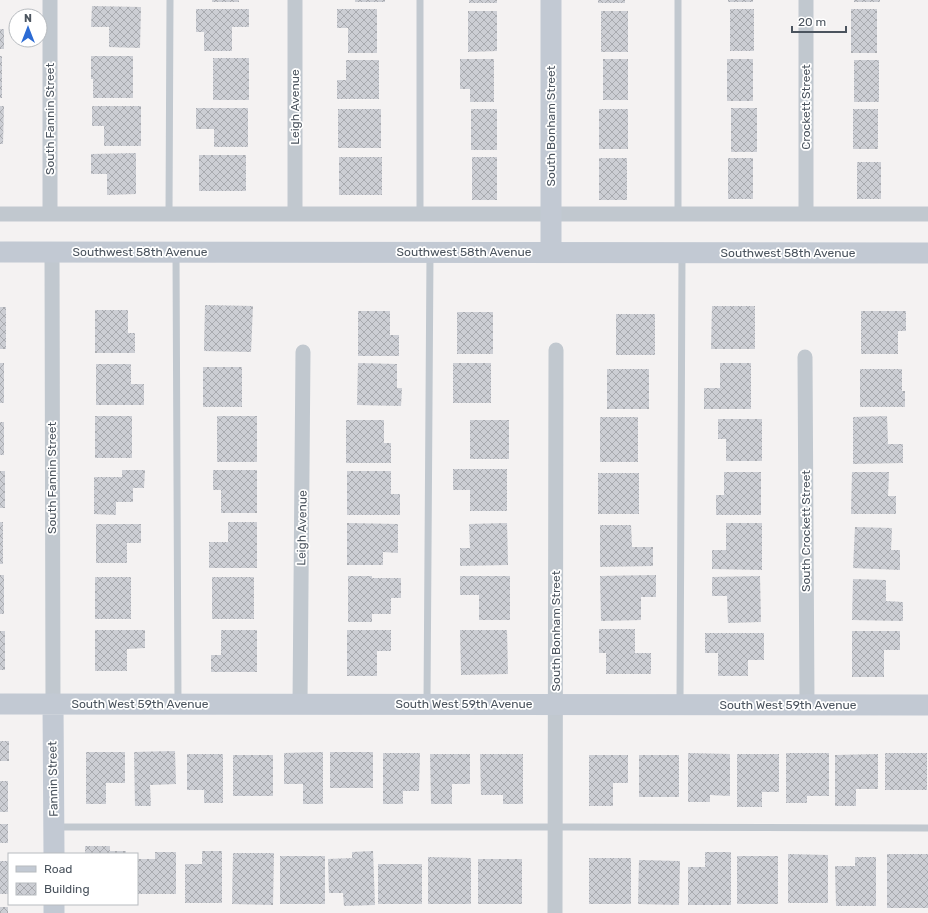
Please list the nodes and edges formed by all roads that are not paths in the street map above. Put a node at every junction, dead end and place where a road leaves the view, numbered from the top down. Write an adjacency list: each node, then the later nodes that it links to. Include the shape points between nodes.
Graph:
1 (50, 0): 9 (street, South Fannin Street)
2 (170, 0): 10 (lane)
3 (295, 0): 11 (street, Leigh Avenue)
4 (420, 0): 12 (lane)
5 (551, 0): 13 (street, South Bonham Street)
6 (678, 0): 14 (lane)
7 (806, 0): 15 (street, Crockett Street)
8 (0, 214): 9 (street)
9 (50, 214): 10 (street)
10 (169, 214): 11 (street)
11 (295, 214): 12 (street)
12 (420, 214): 13 (street)
13 (551, 214): 14 (street); 21 (street, South Bonham Street)
14 (678, 214): 15 (street)
15 (806, 214): 16 (street)
16 (928, 214)
17 (0, 252): 18 (street, Southwest 58th Avenue)
18 (52, 252): 19 (street, Southwest 58th Avenue); 28 (street, South Fannin Street)
19 (176, 252): 20 (street, Southwest 58th Avenue); 29 (lane)
20 (430, 252): 21 (street, Southwest 58th Avenue); 31 (lane)
21 (551, 252): 22 (street, Southwest 58th Avenue)
22 (682, 253): 23 (street, Southwest 58th Avenue); 33 (lane)
23 (928, 253)
24 (556, 350): 32 (street, South Bonham Street)
25 (303, 352): 30 (street, Leigh Avenue)
26 (805, 357): 34 (street, South Crockett Street)
27 (0, 704): 28 (street, South West 59th Avenue)
28 (52, 704): 29 (street, South West 59th Avenue); 37 (street, Fannin Street)
29 (178, 704): 30 (street, South West 59th Avenue)
30 (300, 704): 31 (street, South West 59th Avenue)
31 (427, 704): 32 (street, South West 59th Avenue)
32 (556, 704): 33 (street, South West 59th Avenue); 36 (street, South Bonham Street)
33 (680, 704): 34 (street, South West 59th Avenue)
34 (807, 704): 35 (street, South West 59th Avenue)
35 (928, 705)
36 (556, 826): 37 (lane); 38 (lane); 40 (street, South Bonham Street)
37 (54, 827): 39 (street, Fannin Street)
38 (928, 828)
39 (54, 853)
40 (556, 913)

